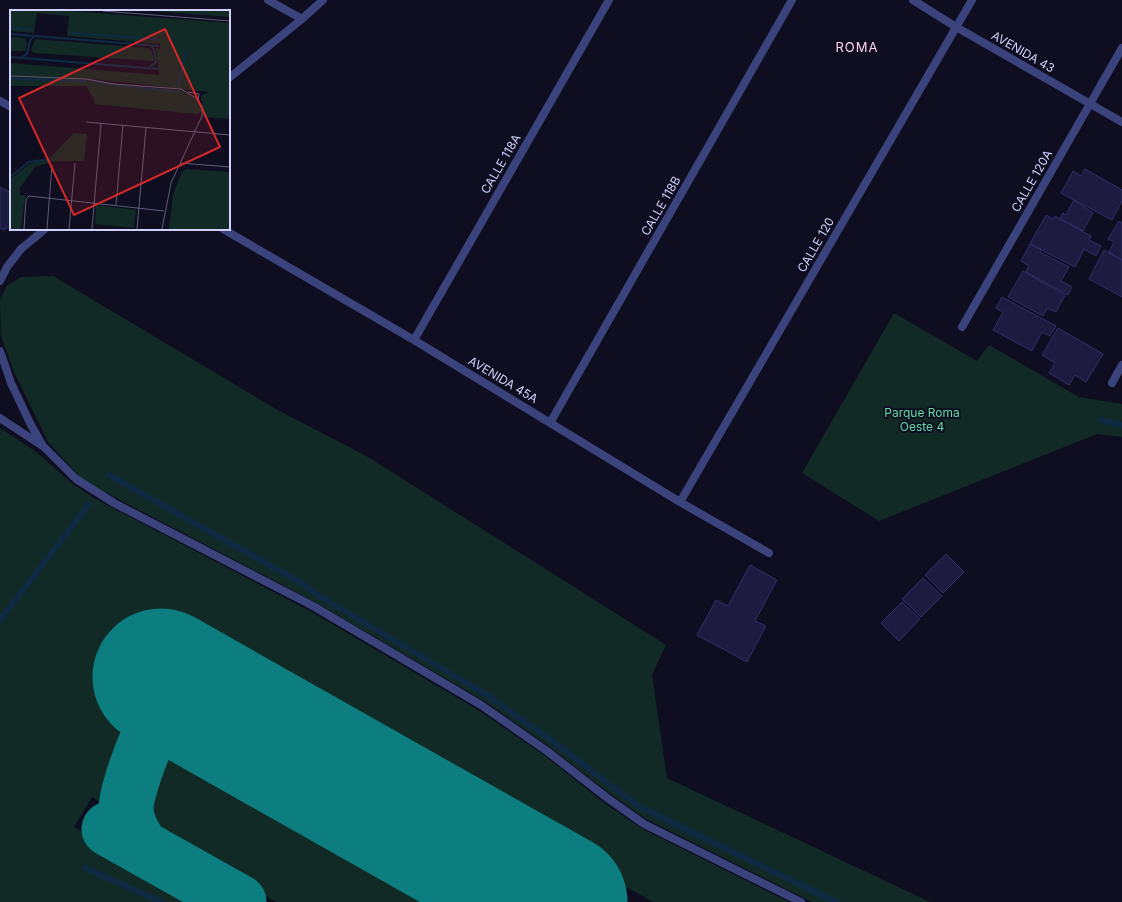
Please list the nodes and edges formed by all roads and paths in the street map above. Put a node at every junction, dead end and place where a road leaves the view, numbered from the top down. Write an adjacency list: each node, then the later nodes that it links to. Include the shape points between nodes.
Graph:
1 (268, 0): 7 (street)
2 (323, 0): 7 (street)
3 (609, 0): 19 (street, CALLE 118A)
4 (792, 0): 25 (street, CALLE 118B)
5 (913, 0): 8 (street, AVENIDA 43)
6 (972, 0): 8 (street, CALLE 120)
7 (302, 19): 10 (street)
8 (956, 27): 12 (street, AVENIDA 43); 27 (street, CALLE 120)
9 (1122, 48): 12 (street, CALLE 120A)
10 (230, 77)
11 (0, 101): 13 (street)
12 (1090, 104): 14 (street, AVENIDA 43); 18 (street, CALLE 120A)
13 (10, 106)
14 (1122, 122)
15 (44, 230): 17 (street, via 21,249)
16 (225, 230): 19 (street, AVENIDA 45A)
17 (0, 281)
18 (962, 327)
19 (414, 340): 25 (street, AVENIDA 45A)
20 (0, 351): 21 (street)
21 (1, 361): 26 (street, via 30,425)
22 (1122, 365): 23 (street)
23 (1112, 382)
24 (0, 418): 26 (street)
25 (550, 423): 27 (street, AVENIDA 45A)
26 (43, 446): 29 (street, via 76,479 114,503 313,606 481,705 644,824)
27 (680, 502): 28 (street, AVENIDA 45A)
28 (769, 553)
29 (801, 902)

